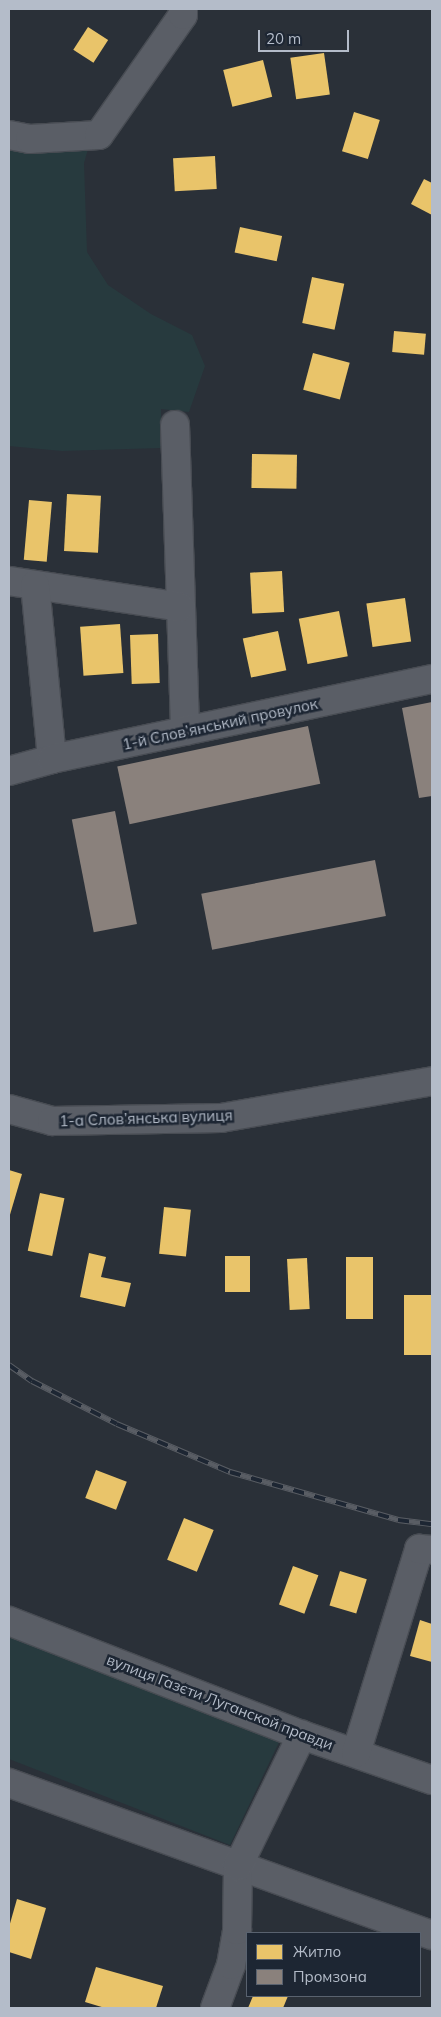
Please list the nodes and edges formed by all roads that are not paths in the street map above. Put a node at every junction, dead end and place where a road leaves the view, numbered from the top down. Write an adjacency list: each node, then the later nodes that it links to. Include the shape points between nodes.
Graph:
1 (183, 9): 2 (street, via 183,15 99,135 30,139)
2 (9, 135)
3 (175, 425): 5 (street)
4 (22, 583): 5 (street); 8 (street)
5 (180, 607): 7 (street)
6 (432, 680): 7 (street, 1-й Слов’янський провулок)
7 (185, 731): 8 (street, 1-й Слов’янський провулок)
8 (52, 759): 9 (street, 1-й Слов’янський провулок)
9 (9, 771)
10 (432, 1082): 11 (street, 1-а Слов’янська вулиця, via 221,1118 52,1121)
11 (11, 1102)
12 (426, 1549): 15 (street)
13 (9, 1621): 14 (street, вулиця Газєти Луганской правди)
14 (302, 1735): 15 (street, вулиця Газєти Луганской правди); 18 (street)
15 (356, 1753): 16 (street, вулиця Газєти Луганской правди)
16 (432, 1780)
17 (9, 1783): 18 (street)
18 (238, 1866): 19 (street); 20 (street, via 237,1930 230,1965)
19 (432, 1934)
20 (215, 2008)

